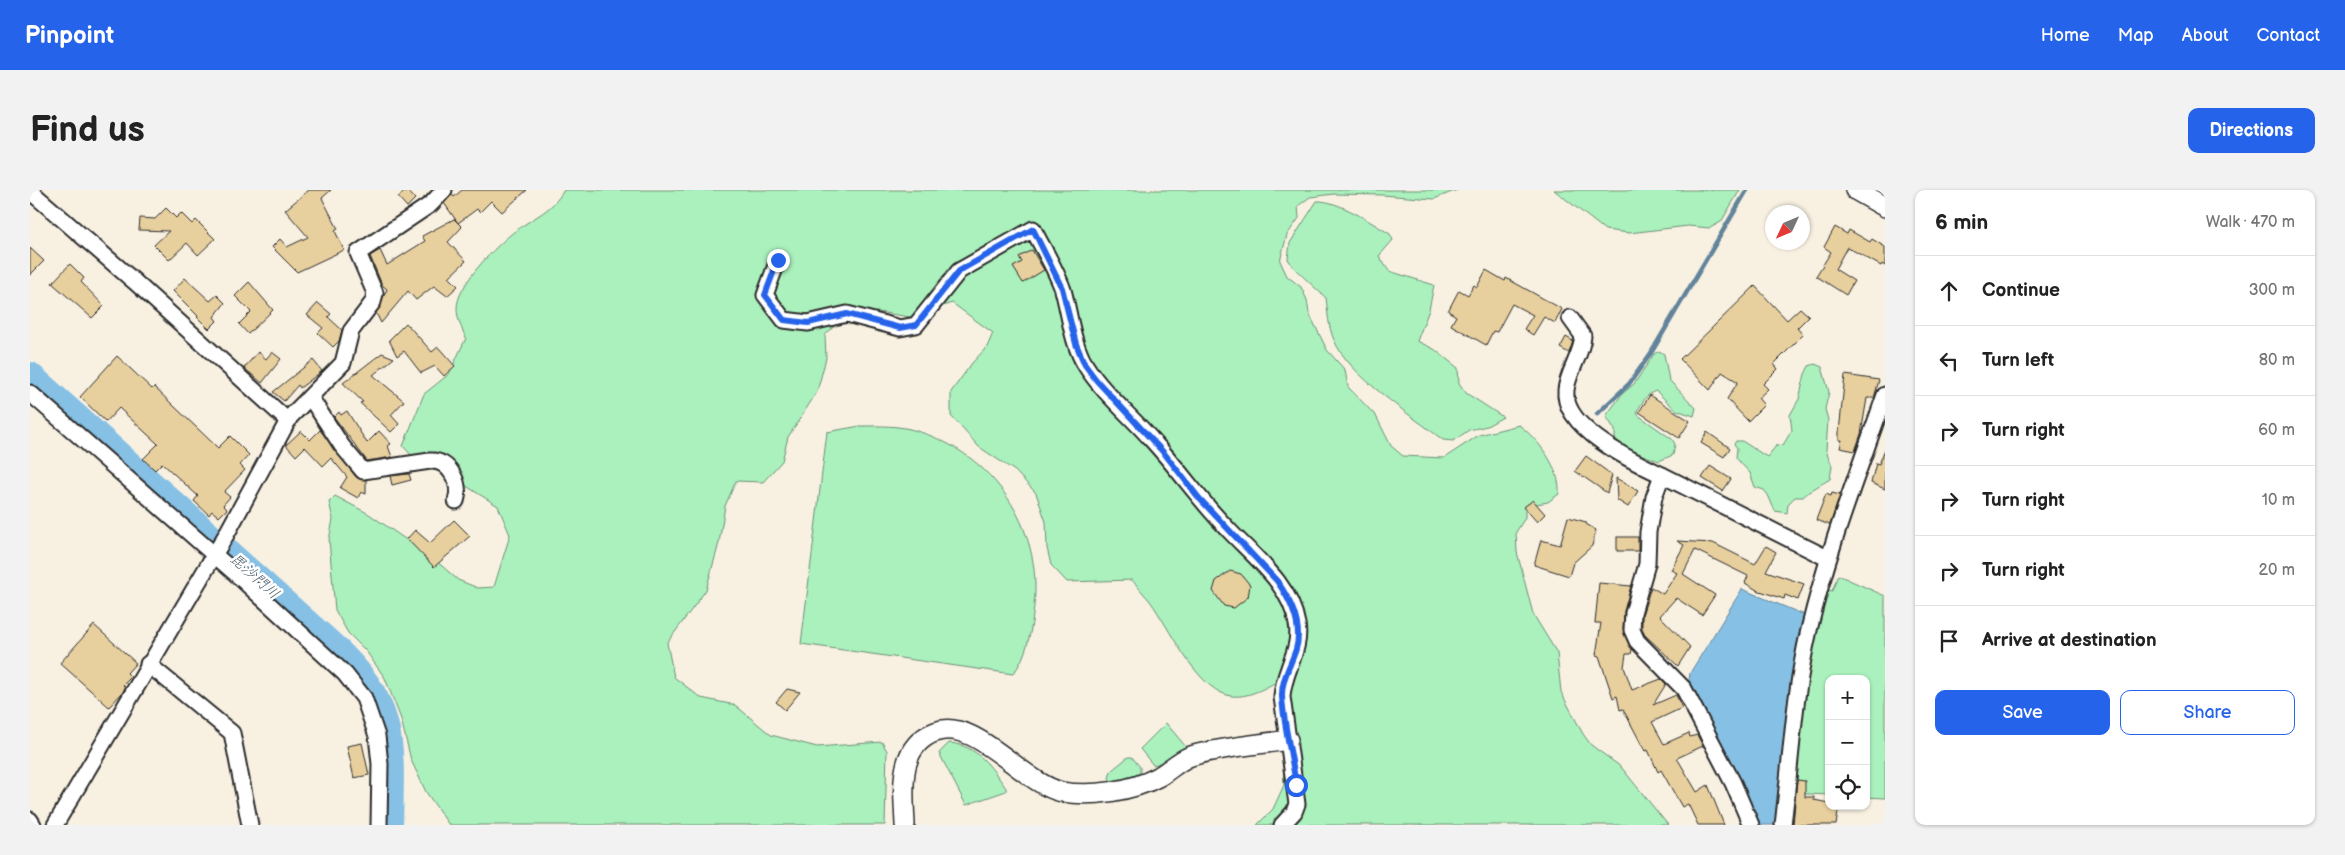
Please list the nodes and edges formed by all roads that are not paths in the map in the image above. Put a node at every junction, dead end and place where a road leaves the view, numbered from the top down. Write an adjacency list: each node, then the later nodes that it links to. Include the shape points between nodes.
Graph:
1 (444, 190): 9 (street, via 431,204 358,253 375,293 373,302 351,331 343,362)
2 (1855, 190): 4 (street)
3 (30, 192): 10 (street)
4 (1885, 207)
5 (778, 260): 16 (street, via 765,295 784,320 808,323 847,314 900,328 916,325 959,271 1033,229 1062,288 1076,344 1085,365 1287,595 1298,636 1282,689)
6 (1570, 318): 11 (street, via 1583,336 1582,349 1566,390 1570,409 1605,445)
7 (30, 393): 13 (street)
8 (1885, 395): 14 (street)
9 (310, 397): 10 (street); 12 (street, via 342,446 363,470 441,462 458,486)
10 (288, 421): 13 (street)
11 (1662, 474): 14 (street); 24 (street, via 1654,497 1648,532 1648,564 1633,613 1632,630 1637,641 1684,689 1733,783)
12 (456, 500)
13 (213, 556): 15 (street); 21 (street, via 304,634 345,674 364,698 377,736)
14 (1827, 558): 25 (street, via 1798,684)
15 (148, 664): 19 (street); 20 (street, via 232,733)
16 (1288, 740): 22 (street, via 1188,757 1137,787 1088,793 1062,792 1044,786 964,732 936,731 914,746 908,756 904,775); 23 (street, via 1297,804)
17 (30, 820): 18 (street)
18 (34, 825)
19 (55, 825)
20 (250, 825)
21 (379, 825)
22 (905, 825)
23 (1282, 825)
24 (1750, 825)
25 (1783, 825)

